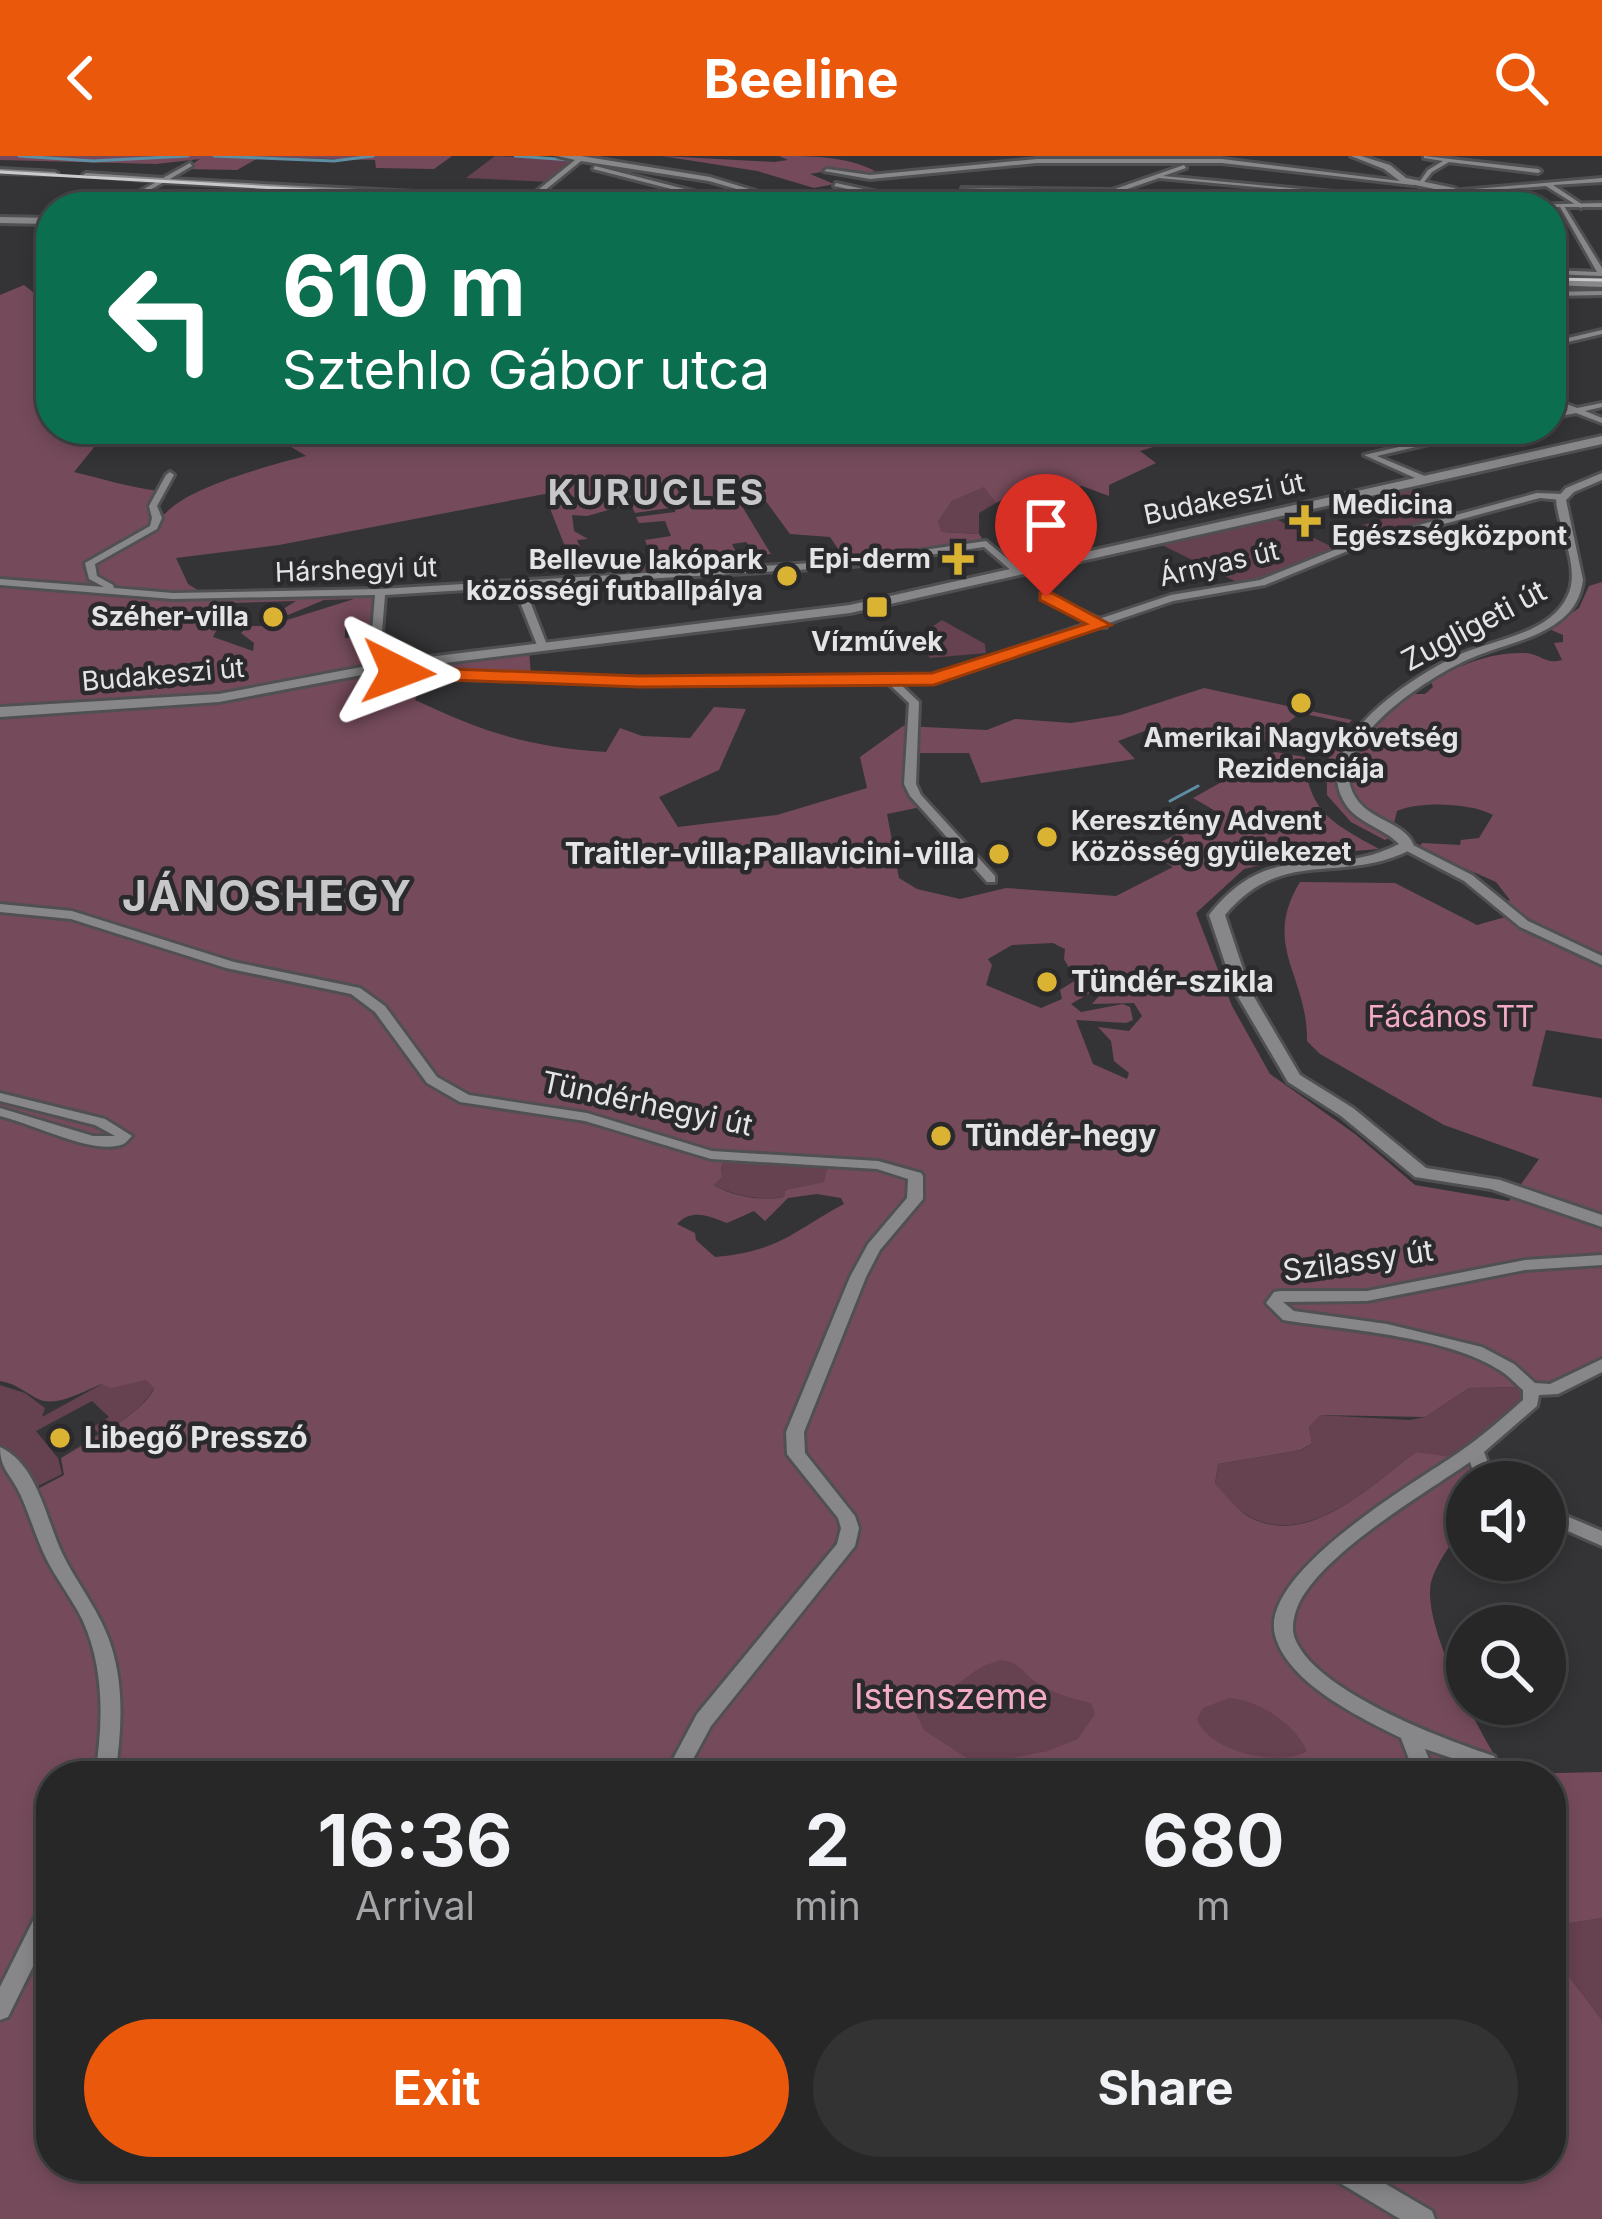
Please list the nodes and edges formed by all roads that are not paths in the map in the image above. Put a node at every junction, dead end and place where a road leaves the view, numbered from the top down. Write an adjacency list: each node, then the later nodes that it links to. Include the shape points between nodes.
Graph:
1 (561, 156): 9 (street)
2 (1148, 156): 10 (street)
3 (1199, 156): 11 (street)
4 (1354, 156): 24 (street)
5 (1426, 157): 8 (street)
6 (1045, 159): 10 (street); 13 (street)
7 (1516, 159): 15 (street)
8 (1448, 160): 15 (street); 24 (street)
9 (577, 161): 30 (street); 31 (street); 32 (street)
10 (1137, 162): 11 (street)
11 (1188, 163): 19 (street); 20 (street)
12 (190, 165): 21 (street)
13 (964, 170): 14 (street, via 870,177); 26 (street)
14 (827, 171)
15 (1538, 171): 23 (street)
16 (55, 174): 17 (street)
17 (0, 175)
18 (86, 175): 21 (street)
19 (1354, 176): 24 (street); 36 (street)
20 (1159, 178): 26 (street, via 1107,192); 35 (street)
21 (164, 179): 28 (street); 29 (street)
22 (1602, 180): 23 (street)
23 (1550, 183): 27 (street); 37 (street)
24 (1417, 184): 27 (street)
25 (836, 185): 33 (street)
26 (983, 186): 34 (street)
27 (1454, 191)
28 (141, 192)
29 (360, 192)
30 (539, 192)
31 (690, 192)
32 (756, 192)
33 (868, 192)
34 (970, 192)
35 (1329, 192)
36 (1342, 192)
37 (1562, 192)
38 (1566, 195): 41 (street)
39 (1602, 205): 41 (street)
40 (1566, 206): 41 (street)
41 (1581, 206)
42 (1566, 213): 46 (street)
43 (0, 220): 44 (main road)
44 (36, 221)
45 (1566, 273): 46 (street)
46 (1602, 274)
47 (1566, 284): 48 (main road)
48 (1602, 288): 49 (street)
49 (1566, 292)
50 (1602, 332): 51 (street)
51 (1566, 339)
52 (1602, 405): 54 (street)
53 (1566, 406): 54 (street)
54 (1577, 411): 55 (street); 56 (street)
55 (1566, 413)
56 (1602, 421)
57 (1602, 440): 61 (main road, Budakeszi út)
58 (1419, 444): 61 (street, via 1368,455)
59 (170, 475): 66 (street, via 153,506 154,527 90,562 92,577)
60 (1602, 476): 62 (street)
61 (1424, 479): 63 (main road, Budakeszi út)
62 (1562, 497): 69 (street, Árnyas út, via 1540,495 1375,539 1262,583 1171,598); 74 (street, Zugligeti út, via 1579,579 1569,606 1425,679 1343,755 1349,801)
63 (1016, 570): 65 (street, Hárshegyi út, via 986,544 847,564); 70 (main road, Budakeszi út, via 842,610)
64 (0, 582): 66 (street, Hárshegyi út)
65 (518, 584): 67 (street, Hárshegyi út); 70 (street)
66 (118, 591): 67 (street, Hárshegyi út)
67 (380, 592): 71 (street)
68 (1046, 597): 69 (street)
69 (1102, 625): 72 (street, Árnyas út, via 934,679)
70 (542, 646): 71 (main road, Budakeszi út)
71 (381, 667): 72 (street, Árnyas út, via 639,682); 73 (main road, Budakeszi út, via 219,698)
72 (889, 682): 75 (street, via 914,702 916,796)
73 (0, 712)
74 (1407, 846): 77 (street, via 1468,878 1524,924); 80 (street, via 1384,857 1273,872 1249,884 1217,915 1242,990 1294,1078 1421,1173 1494,1184)
75 (991, 879)
76 (0, 908): 91 (street, Tündérhegyi út, via 72,915 231,965 355,991 380,1010 432,1080 465,1099 613,1123 710,1155 878,1166 916,1177 915,1199 858,1277 795,1432 796,1454 846,1516 846,1546 704,1720)
77 (1602, 961)
78 (0, 1097): 79 (street, via 125,1136 95,1142)
79 (0, 1112)
80 (1602, 1222)
81 (1602, 1260): 83 (street, Szilassy út, via 1274,1303 1288,1316 1476,1351)
82 (1602, 1365): 83 (street, via 1552,1390)
83 (1531, 1388): 84 (street, via 1532,1402)
84 (1474, 1450): 86 (street); 89 (street, via 1356,1529 1288,1602 1282,1623 1285,1640 1323,1683)
85 (0, 1453): 90 (street, via 31,1490 56,1561 95,1627 109,1697)
86 (1478, 1461)
87 (1566, 1523): 88 (street)
88 (1602, 1539)
89 (1408, 1730): 92 (street); 93 (street)
90 (106, 1761)
91 (682, 1761)
92 (1420, 1761)
93 (1483, 1761)
94 (36, 1938): 95 (street)
95 (0, 2010)
96 (1359, 2181): 97 (street)
97 (1424, 2219)

